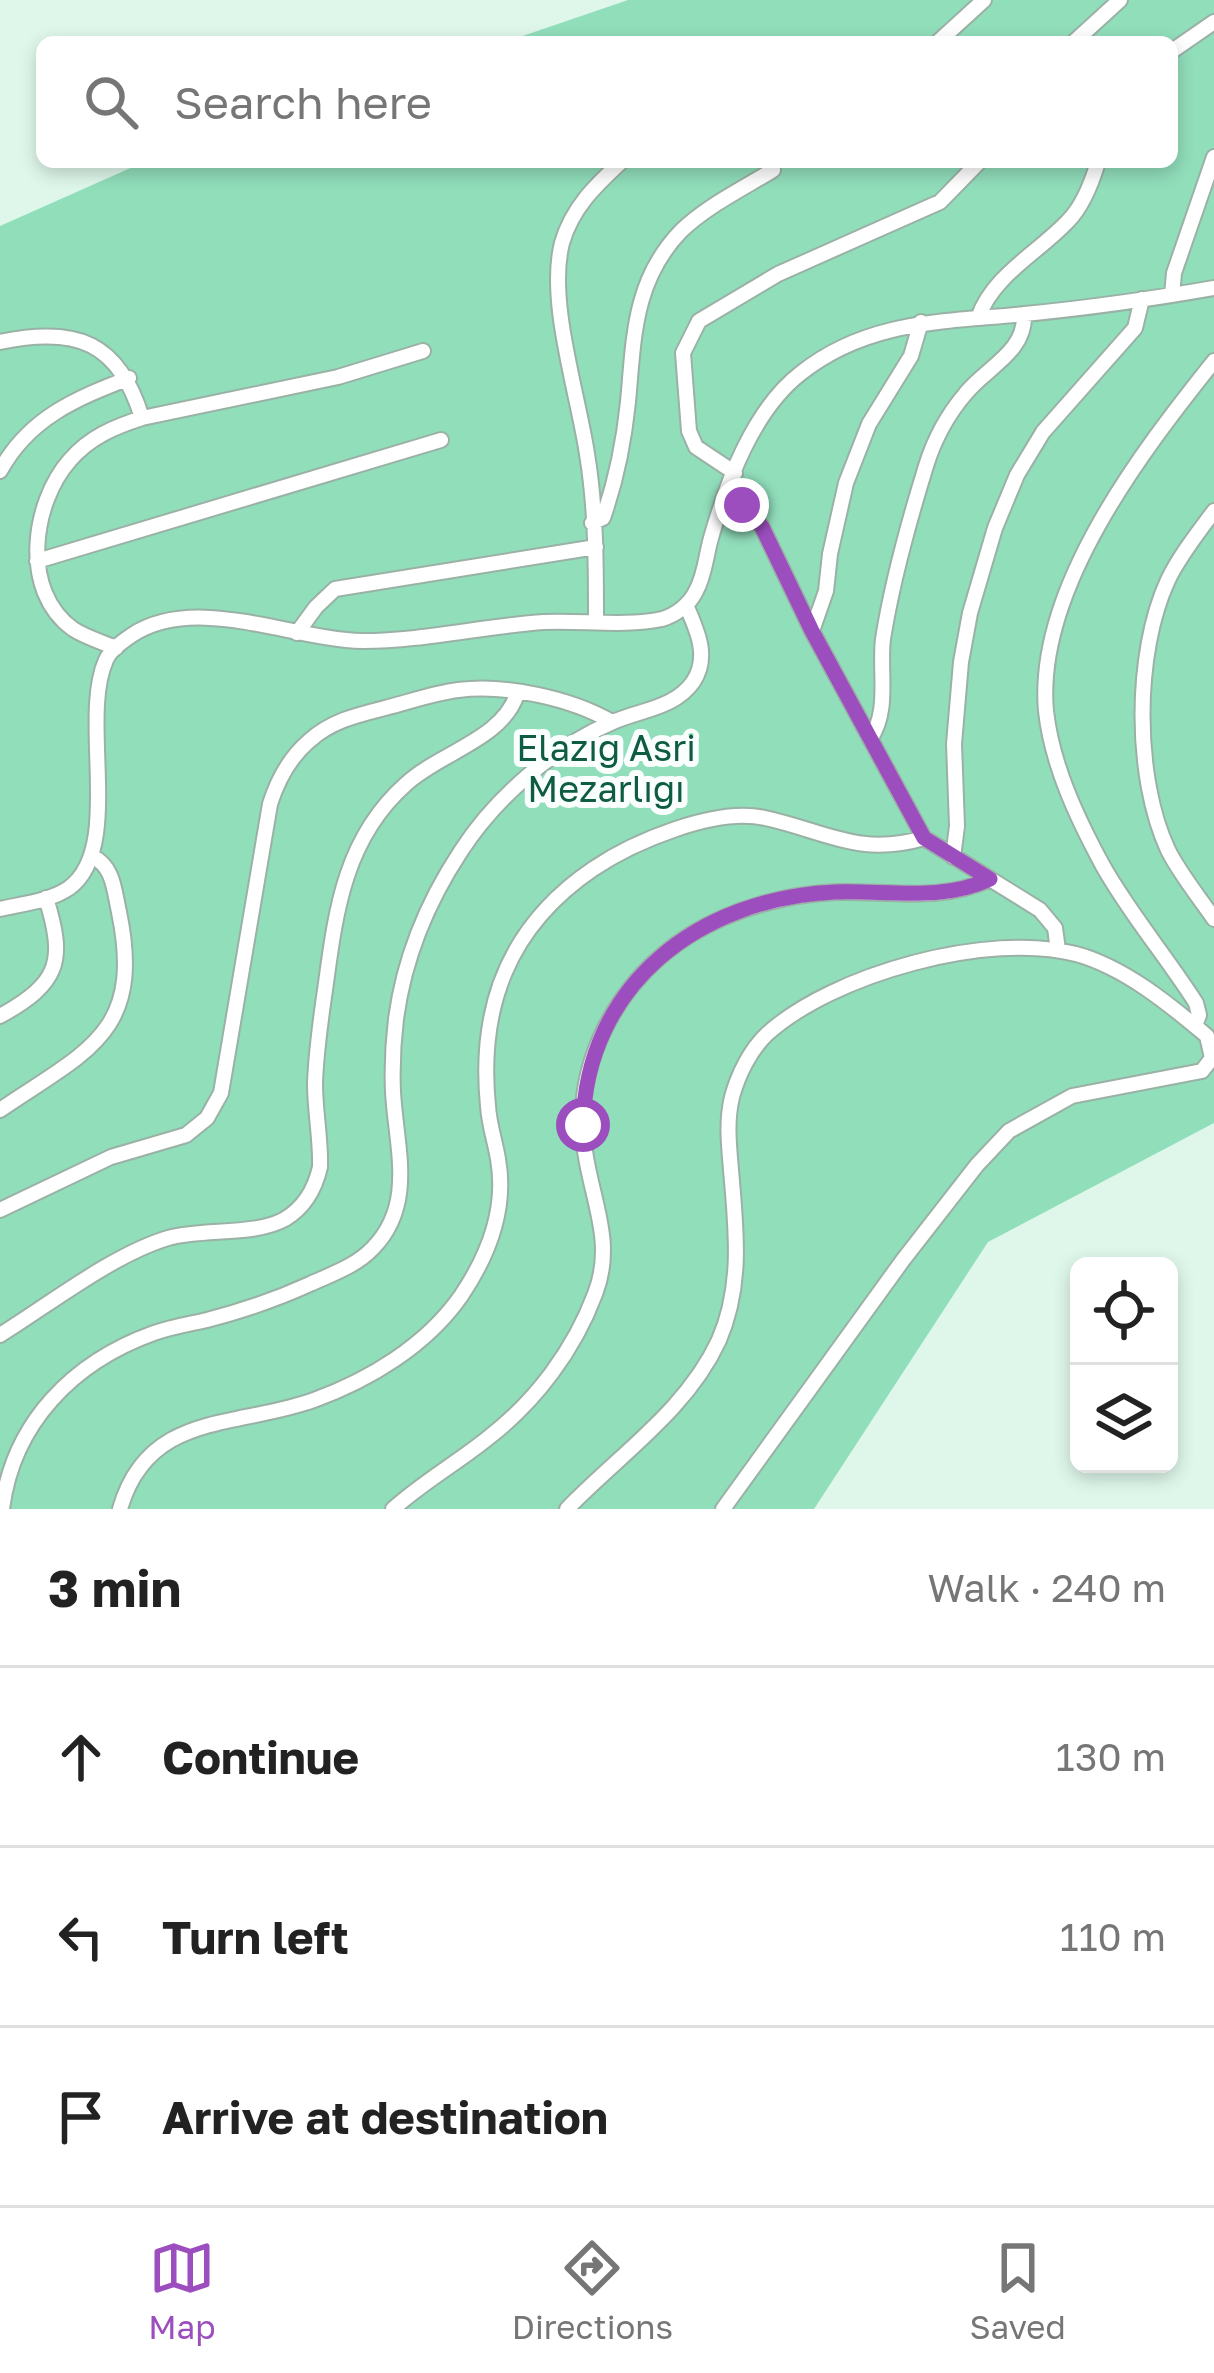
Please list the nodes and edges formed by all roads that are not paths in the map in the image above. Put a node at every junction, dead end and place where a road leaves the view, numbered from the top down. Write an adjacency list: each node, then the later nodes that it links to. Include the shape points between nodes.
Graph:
1 (984, 0): 4 (lane)
2 (1120, 0): 5 (lane)
3 (1214, 22): 6 (lane)
4 (945, 36)
5 (1081, 36)
6 (1178, 47)
7 (1214, 157): 13 (lane)
8 (615, 168): 28 (lane, via 576,209 558,267)
9 (973, 168): 25 (lane, via 940,202 778,274 699,321 682,352 688,431 696,447)
10 (1095, 168): 16 (lane, via 1072,218 1004,277)
11 (773, 170): 28 (lane, via 685,228 645,283 615,478 603,518)
12 (1214, 288): 13 (lane)
13 (1172, 295): 14 (lane)
14 (1142, 299): 15 (lane); 41 (lane, via 1135,328 1026,459 983,564 961,662)
15 (1024, 314): 16 (lane); 38 (lane, via 1018,344 959,401 927,462 889,610 880,719)
16 (978, 318): 17 (lane)
17 (921, 322): 25 (lane, via 854,340 798,375 778,392); 33 (lane, via 851,468)
18 (0, 342): 21 (lane, via 95,345)
19 (423, 351): 22 (lane)
20 (1214, 361): 48 (lane, via 1090,546 1054,628 1046,679 1050,735 1084,827 1125,903 1196,1003)
21 (129, 379): 22 (lane); 24 (lane, via 44,418)
22 (142, 418): 30 (lane, via 99,435 68,462 44,509)
23 (441, 440): 30 (lane)
24 (0, 471)
25 (735, 473): 26 (lane)
26 (724, 500): 31 (lane, via 700,585); 33 (lane, via 742,505 762,527)
27 (1214, 511): 45 (lane, via 1158,606 1144,733 1169,851)
28 (592, 523): 29 (lane)
29 (596, 547): 32 (lane); 34 (lane, via 334,590)
30 (37, 561): 35 (lane, via 63,620)
31 (686, 604): 32 (lane, via 661,619); 37 (lane, via 701,648 692,684 675,700)
32 (596, 620): 34 (lane, via 365,641)
33 (812, 631): 38 (lane)
34 (297, 633): 35 (lane, via 264,623 169,621)
35 (116, 648): 40 (lane, via 106,661 98,711)
36 (518, 694): 37 (lane); 51 (lane, via 453,690 349,717 305,743 270,803 220,1093 207,1118 186,1135 94,1164); 52 (lane, via 489,730 402,786 349,864 317,1048 320,1167 301,1207 275,1224 152,1244)
37 (612, 722): 53 (lane, via 510,794 466,844 434,898 397,1016 393,1088 403,1185 386,1233 336,1272 131,1342 80,1373 24,1433)
38 (870, 739): 39 (lane)
39 (924, 838): 41 (lane); 54 (lane, via 859,846 759,816 720,820 647,841 566,890 520,937 498,992 486,1080 500,1199 488,1247 459,1298 412,1346 343,1388 173,1438 131,1480)
40 (92, 856): 43 (lane, via 70,887); 50 (lane, via 110,873 125,946 119,1007 87,1050)
41 (953, 856): 42 (lane)
42 (990, 879): 46 (lane, via 1048,918); 55 (lane, via 934,893 776,900 707,926 645,970 609,1019 584,1100 585,1150 604,1238 589,1308 559,1364 514,1416)
43 (46, 898): 44 (lane); 47 (lane, via 58,946 51,975)
44 (0, 909)
45 (1214, 920)
46 (1058, 950): 48 (lane, via 1115,969); 56 (lane, via 1005,948 888,970 826,995 765,1035 739,1075 729,1118 737,1263 720,1337 691,1387)
47 (0, 1016)
48 (1195, 1025): 49 (lane, via 1211,1042)
49 (1211, 1066): 57 (lane, via 1084,1092 1010,1131 903,1260)
50 (0, 1110)
51 (0, 1210)
52 (0, 1335)
53 (2, 1509)
54 (120, 1509)
55 (393, 1509)
56 (567, 1509)
57 (723, 1509)

